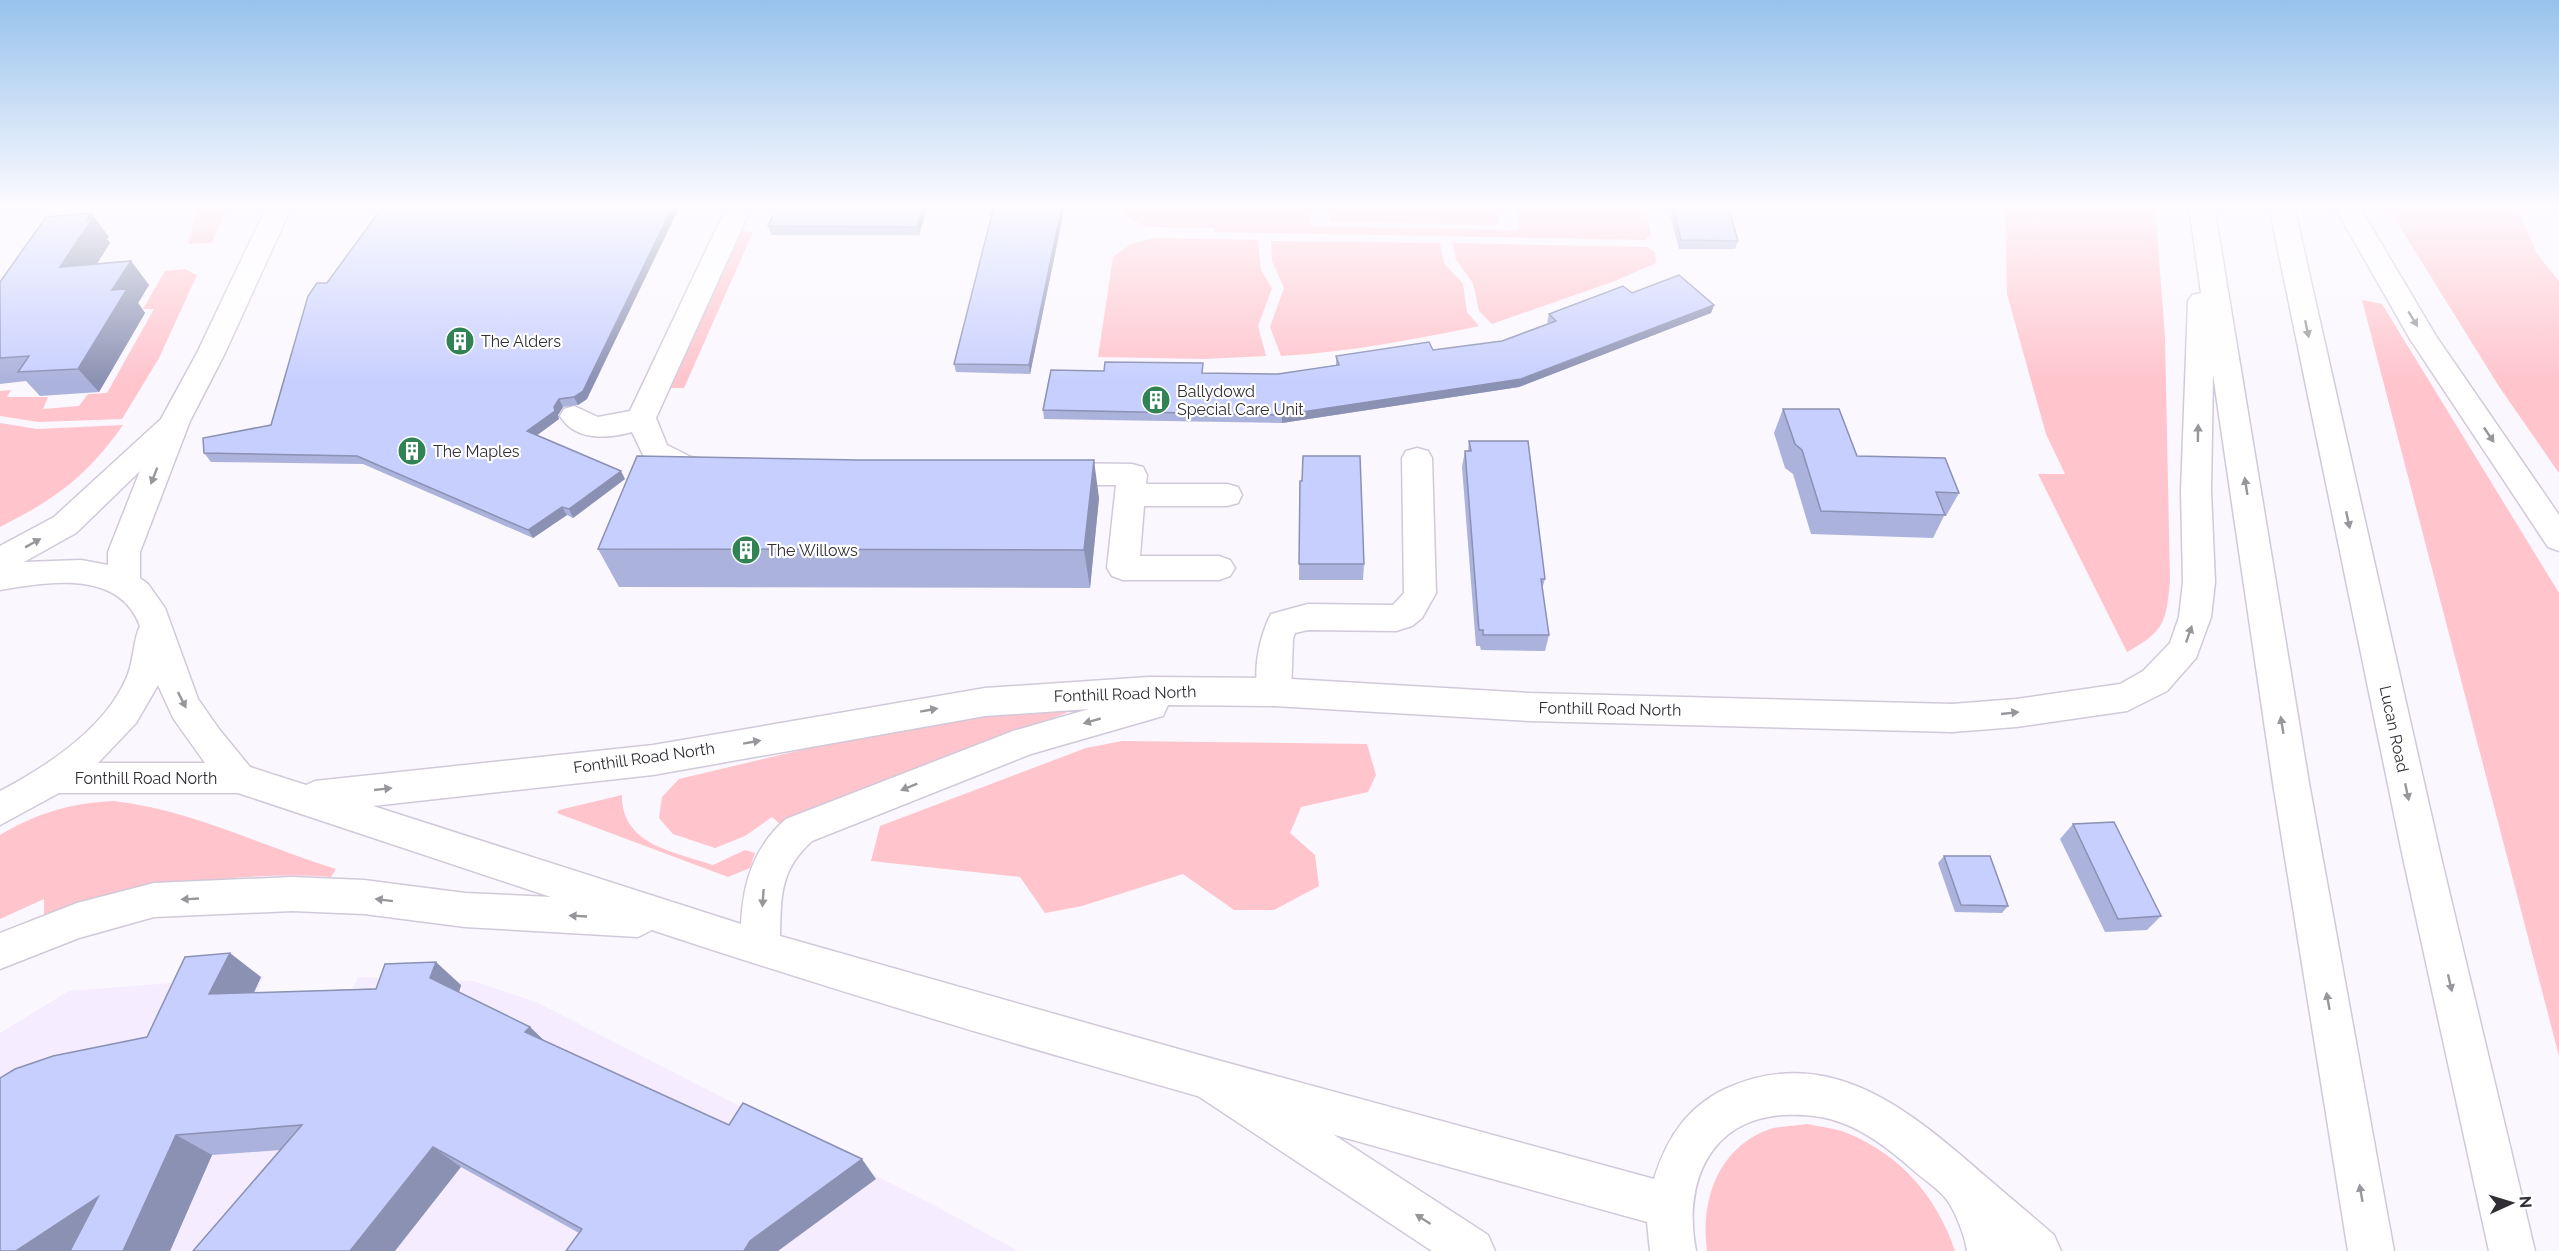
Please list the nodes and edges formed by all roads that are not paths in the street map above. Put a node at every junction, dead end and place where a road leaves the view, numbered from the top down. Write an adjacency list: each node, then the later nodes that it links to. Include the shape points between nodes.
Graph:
1 (252, 264): 9 (main road)
2 (713, 264): 8 (main road)
3 (2201, 264): 22 (main road, Fonthill Road North, one-way to 3, via 1530,707 1952,718 2127,697 2155,681 2184,649 2195,617 2199,582 2196,491)
4 (2210, 264): 37 (main road, one-way to 4, via 2291,783)
5 (2294, 264): 38 (main road, Lucan Road, one-way to 38)
6 (2380, 264): 15 (main road, one-way to 15, via 2424,339)
7 (574, 416): 8 (main road, via 586,426 612,428)
8 (641, 418): 11 (main road, via 655,452 687,468)
9 (175, 421): 16 (main road, one-way to 9, via 65,525); 19 (main road, one-way to 19, via 124,552)
10 (1417, 458): 22 (main road, via 1420,593 1411,609 1396,618 1308,617 1284,623 1276,639)
11 (734, 468)
12 (1027, 474): 13 (main road, via 1132,476)
13 (1130, 495): 14 (main road); 17 (main road, via 1123,568)
14 (1227, 495)
15 (2559, 539)
16 (0, 561)
17 (1219, 568)
18 (0, 578): 19 (main road, Fonthill Road North, via 39,571 90,572)
19 (124, 584): 20 (main road, Fonthill Road North, via 148,607)
20 (155, 626): 23 (main road, Fonthill Road North, via 149,671 126,711 88,751); 24 (main road, Fonthill Road North, one-way to 24, via 181,702)
21 (1210, 692): 22 (main road, Fonthill Road North); 25 (main road, Fonthill Road North, one-way to 21, via 653,760 985,702 1149,691); 28 (main road, one-way to 28, via 1026,741 799,830 776,850 767,872 762,892)
22 (1274, 692)
23 (53, 778): 24 (main road, Fonthill Road North); 26 (main road, Fonthill Road North)
24 (238, 778): 25 (main road, Fonthill Road North)
25 (304, 798): 27 (main road, Fonthill Road North)
26 (5, 808)
27 (679, 921): 28 (main road, Fonthill Road North); 29 (main road, one-way to 29, via 465,910 364,897 292,894 198,898 154,900 120,909)
28 (760, 948): 30 (main road, Fonthill Road North)
29 (0, 951)
30 (1210, 1079): 32 (main road, Fonthill Road North); 33 (main road, one-way to 30)
31 (1961, 1184): 32 (main road, via 1899,1129 1861,1107 1825,1095 1789,1092 1756,1097 1727,1109 1708,1123 1691,1142 1677,1171); 35 (main road); 36 (main road)
32 (1670, 1206): 34 (main road)
33 (1472, 1251)
34 (1673, 1251)
35 (1990, 1251)
36 (2038, 1251)
37 (2371, 1251)
38 (2512, 1251)

